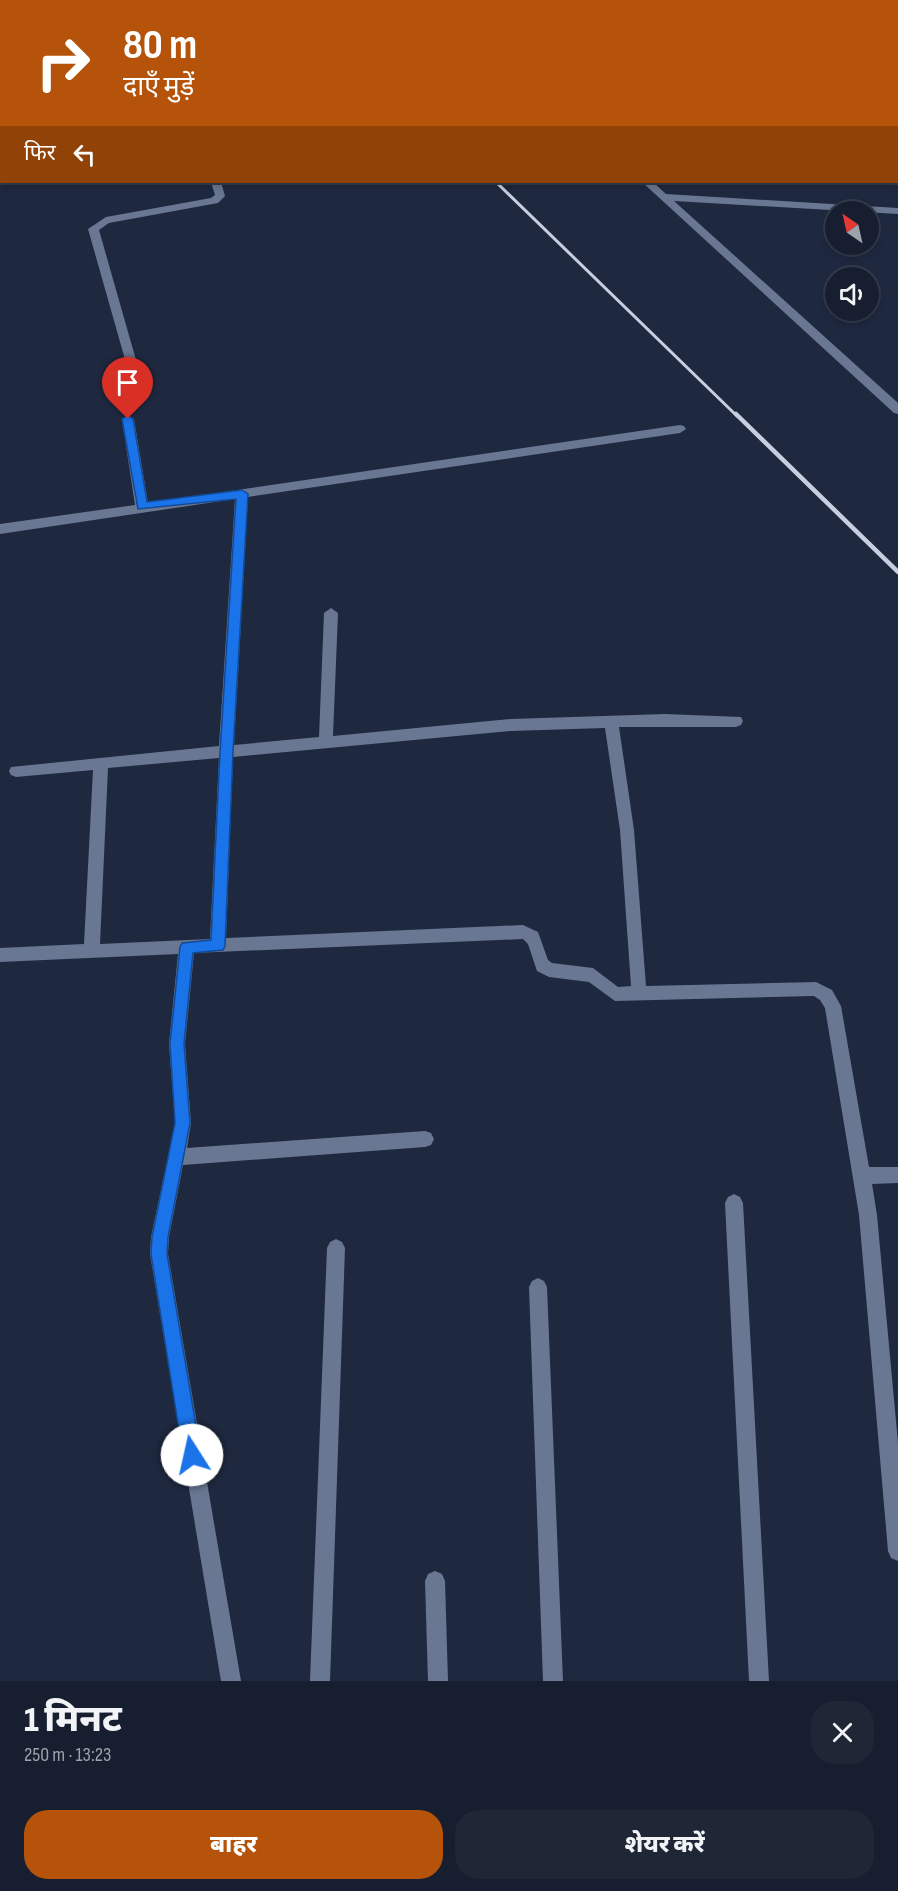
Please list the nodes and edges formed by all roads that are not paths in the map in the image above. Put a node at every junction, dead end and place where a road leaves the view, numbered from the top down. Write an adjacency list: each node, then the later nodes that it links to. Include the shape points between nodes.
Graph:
1 (216, 183): 5 (street, via 220,196 214,201 105,220 93,229)
2 (648, 183): 3 (street)
3 (663, 196): 4 (street); 6 (street)
4 (898, 211)
5 (134, 374)
6 (893, 399): 7 (street)
7 (898, 410)
8 (128, 419): 11 (street)
9 (680, 429): 10 (street)
10 (242, 494): 11 (street); 17 (street)
11 (142, 506): 12 (street)
12 (0, 529)
13 (331, 613): 16 (street)
14 (611, 721): 15 (street); 16 (street, via 511,725); 24 (street, via 627,830)
15 (736, 721)
16 (326, 743): 17 (street)
17 (226, 752): 18 (street); 20 (street)
18 (101, 763): 19 (street); 22 (street)
19 (16, 771)
20 (218, 946): 21 (street); 24 (street, via 523,932 535,940 540,962 549,970 593,975 615,994)
21 (187, 947): 22 (street); 26 (street, via 177,1044 183,1123)
22 (92, 951): 23 (street)
23 (0, 955)
24 (639, 993): 28 (street, via 816,989 826,995 833,1006)
25 (425, 1140): 26 (street)
26 (176, 1157): 34 (street, via 160,1237 160,1264)
27 (898, 1175): 28 (street)
28 (861, 1176): 32 (street, via 868,1215)
29 (734, 1203): 38 (street)
30 (336, 1248): 35 (street)
31 (538, 1287): 37 (street)
32 (898, 1551)
33 (435, 1581): 36 (street)
34 (231, 1681)
35 (320, 1681)
36 (438, 1681)
37 (553, 1681)
38 (759, 1681)

